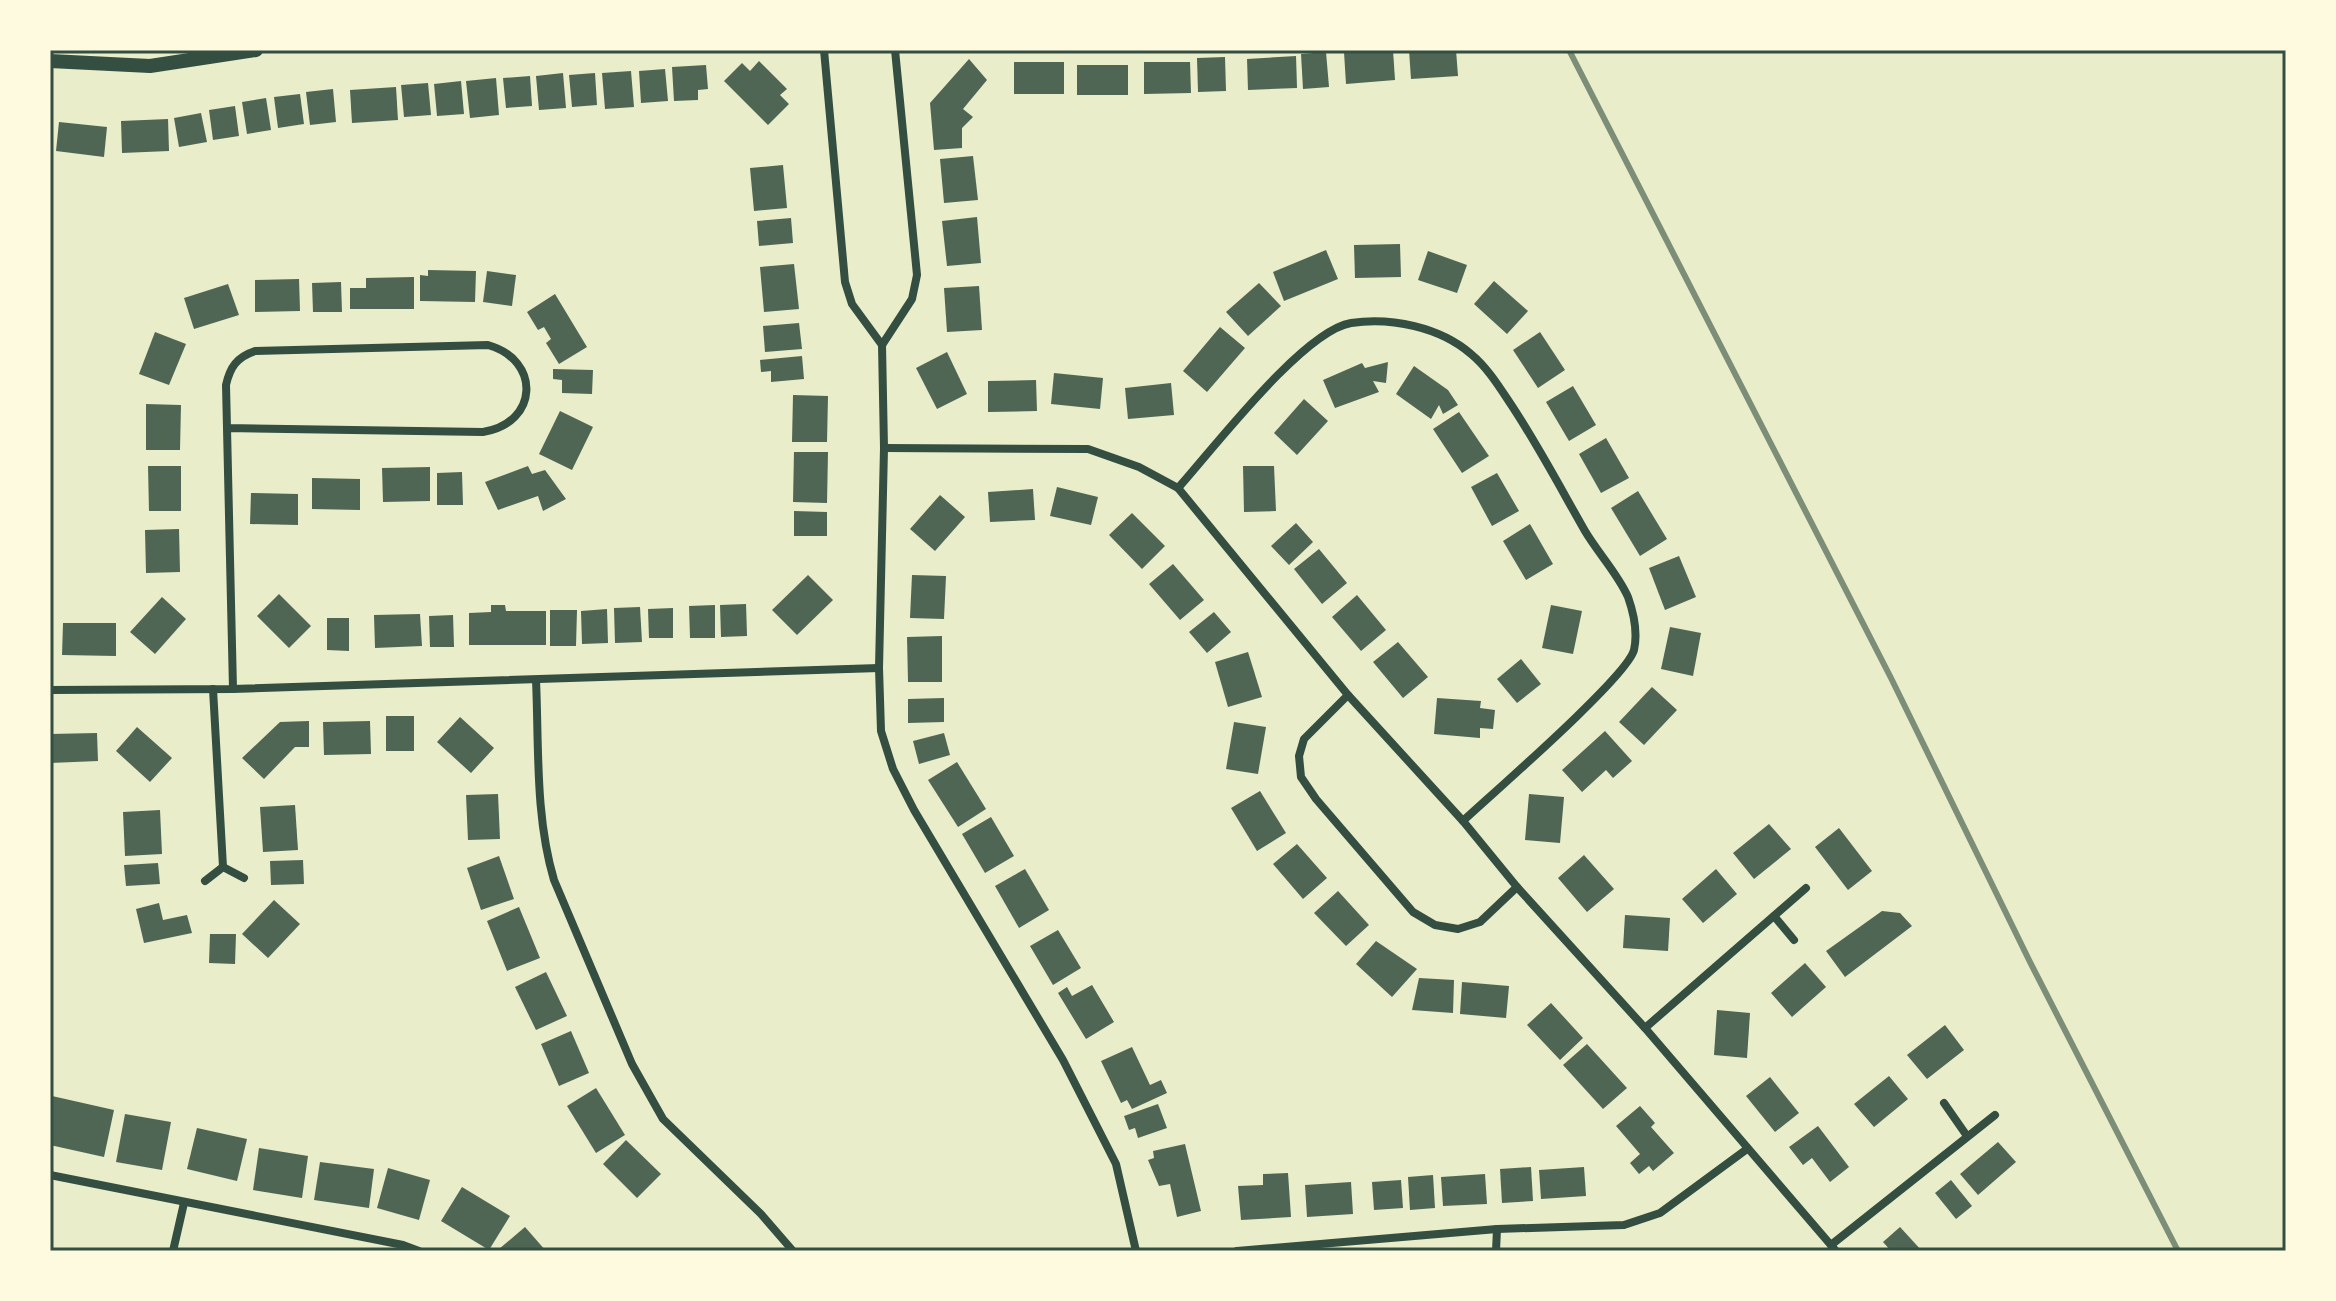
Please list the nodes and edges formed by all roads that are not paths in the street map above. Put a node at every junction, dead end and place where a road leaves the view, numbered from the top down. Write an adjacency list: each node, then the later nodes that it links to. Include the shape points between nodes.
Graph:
1 (256, 50): 4 (street, via 150,66)
2 (824, 50): 5 (street, via 845,282 852,304)
3 (895, 50): 5 (street, via 917,275 912,299)
4 (50, 61)
5 (882, 345): 7 (street)
6 (227, 428): 6 (street, via 228,374 243,355 255,351 488,345 515,360 526,384 522,410 499,430); 12 (street)
7 (884, 448): 8 (street, via 1088,449); 9 (street)
8 (1178, 488): 14 (street); 15 (street, via 1312,343 1348,323 1393,321 1421,327 1470,353 1494,379 1626,594 1636,622 1634,653 1610,684)
9 (879, 668): 10 (street); 35 (street, via 881,731 893,769 1063,1060 1116,1164)
10 (536, 680): 12 (street); 34 (street, via 546,851 632,1064 663,1119)
11 (213, 689): 12 (street); 13 (street); 16 (street)
12 (233, 689)
13 (50, 690)
14 (1348, 695): 15 (street); 19 (street, via 1304,739 1301,777 1413,912 1435,925 1458,929 1480,922)
15 (1463, 821): 19 (street)
16 (223, 867): 17 (street); 18 (street)
17 (244, 878)
18 (205, 881)
19 (1517, 887): 23 (street)
20 (1806, 888): 21 (street)
21 (1774, 916): 22 (street); 23 (street)
22 (1794, 940)
23 (1645, 1028): 27 (street)
24 (1944, 1103): 26 (street)
25 (1995, 1115): 26 (street)
26 (1967, 1136): 31 (street)
27 (1747, 1149): 30 (street, via 1660,1213 1624,1225); 31 (street)
28 (50, 1175): 29 (street)
29 (184, 1203): 32 (street); 33 (street)
30 (1497, 1229): 36 (street); 37 (street)
31 (1834, 1248)
32 (173, 1251)
33 (419, 1251)
34 (793, 1251)
35 (1136, 1251)
36 (1237, 1251)
37 (1496, 1251)

